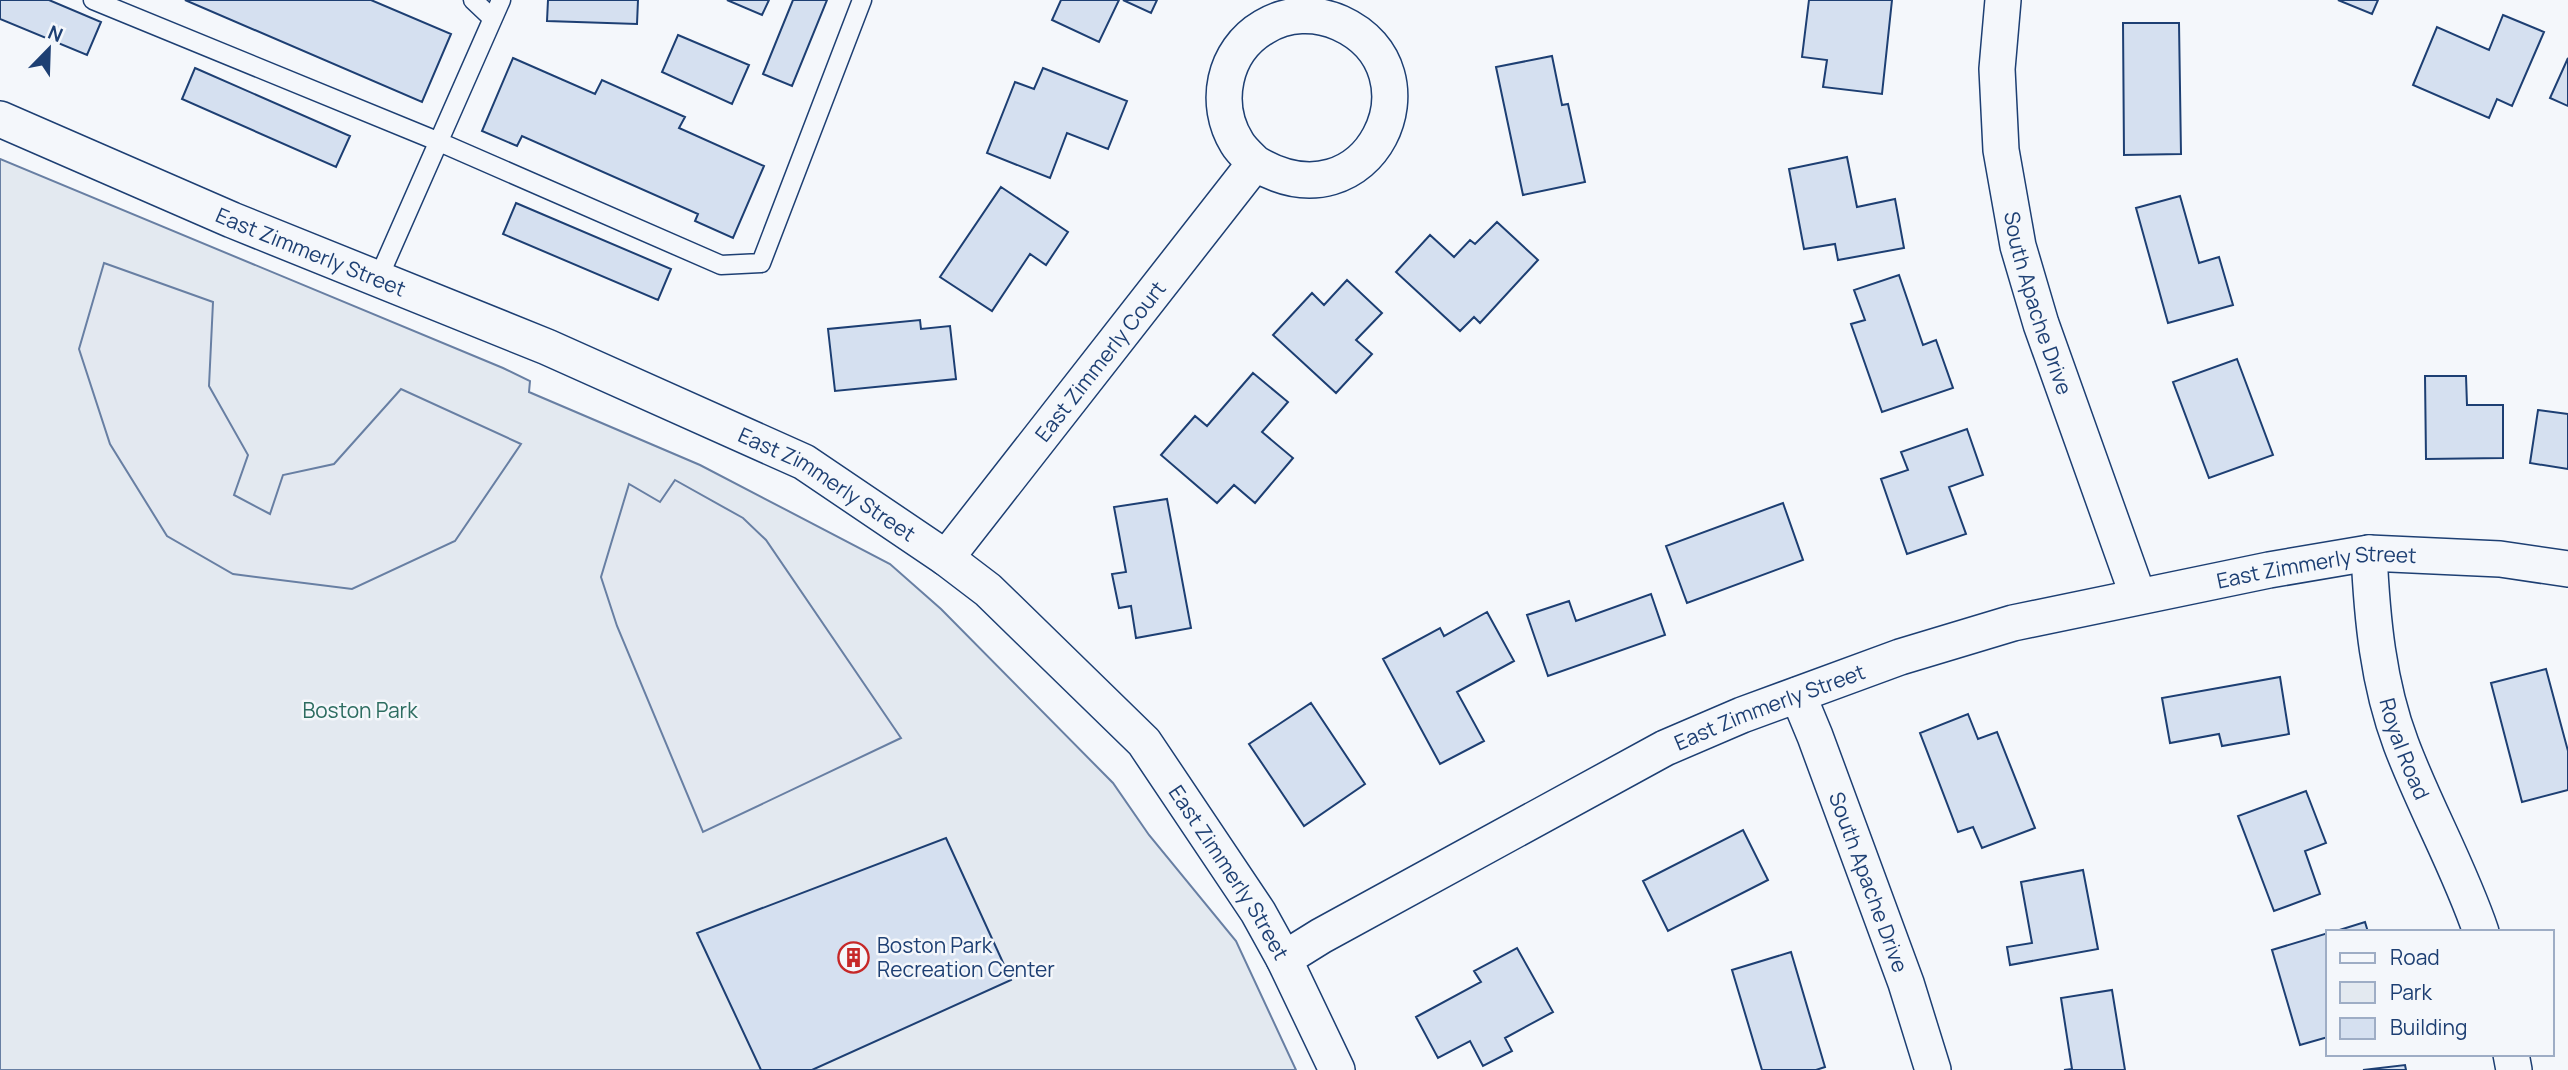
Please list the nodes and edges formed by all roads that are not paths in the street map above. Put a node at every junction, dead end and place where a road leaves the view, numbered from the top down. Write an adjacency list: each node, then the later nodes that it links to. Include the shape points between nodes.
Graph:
1 (93, 0): 8 (lane)
2 (473, 0): 6 (lane)
3 (501, 0): 6 (lane)
4 (862, 0): 8 (lane, via 761,263 721,265)
5 (2003, 0): 14 (street, South Apache Drive, via 1997,69 2001,150 2018,246 2041,324)
6 (492, 19): 8 (lane)
7 (0, 119): 10 (street, East Zimmerly Street)
8 (437, 141): 10 (lane)
9 (1255, 163): 9 (street, via 1296,180 1318,180 1336,176 1374,148 1386,125 1390,97 1384,68 1373,47 1354,29 1326,17 1294,15 1253,33 1236,54 1225,78 1223,102 1238,145); 12 (street, East Zimmerly Court)
10 (378, 279): 12 (street, East Zimmerly Street, via 547,347 804,462)
11 (2369, 554): 13 (street, East Zimmerly Street, via 2500,559); 14 (street, East Zimmerly Street); 16 (street, Royal Road, via 2385,691 2401,744)
12 (946, 558): 17 (street, East Zimmerly Street, via 988,590 1144,742 1258,912)
13 (2568, 569)
14 (2138, 596): 15 (street, East Zimmerly Street, via 2013,623 1900,657)
15 (1798, 695): 17 (street, East Zimmerly Street, via 1665,748); 19 (street, South Apache Drive, via 1906,983)
16 (2480, 930)
17 (1284, 959): 18 (street)
18 (1337, 1070)
19 (1933, 1070)

